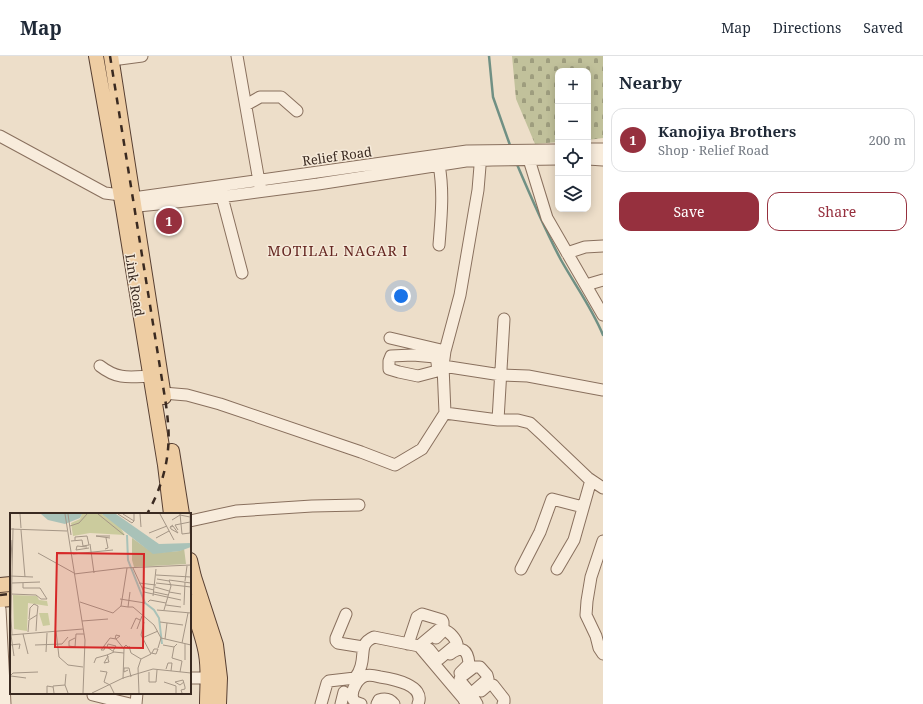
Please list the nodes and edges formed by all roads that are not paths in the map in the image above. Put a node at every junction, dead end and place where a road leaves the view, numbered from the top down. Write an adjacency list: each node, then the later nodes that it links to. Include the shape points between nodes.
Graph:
1 (96, 56): 19 (main road, Link Road)
2 (142, 56): 4 (street)
3 (237, 56): 5 (street)
4 (112, 58): 19 (main road, Link Road)
5 (246, 105): 6 (street, via 260,97 281,97); 17 (street)
6 (297, 111)
7 (0, 136): 19 (street, via 105,193)
8 (591, 149): 9 (street)
9 (603, 149)
10 (555, 150): 11 (street, Relief Road)
11 (525, 155): 12 (street, Relief Road); 13 (street, Relief Road); 22 (street, via 547,218)
12 (486, 156): 16 (street, Relief Road); 17 (street, Relief Road, via 467,151); 29 (street, via 460,295)
13 (555, 159)
14 (591, 159): 15 (street)
15 (603, 160)
16 (439, 165): 17 (street, Relief Road, via 318,184); 20 (street, via 442,189)
17 (260, 186): 18 (street, Relief Road); 19 (street, Relief Road)
18 (222, 197): 19 (street, Relief Road, via 168,203); 23 (street)
19 (127, 201): 33 (main road, Link Road); 35 (main road, Link Road)
20 (439, 245)
21 (603, 246): 22 (street, via 585,247)
22 (567, 253): 25 (street)
23 (242, 273)
24 (603, 280): 25 (street)
25 (586, 285): 26 (street)
26 (603, 315)
27 (504, 318): 32 (street)
28 (390, 338): 29 (street, via 434,353)
29 (445, 352): 31 (street)
30 (100, 366): 33 (street, via 126,378)
31 (443, 366): 32 (street); 36 (street)
32 (501, 375): 34 (street, via 528,376); 37 (street)
33 (150, 376): 42 (main road, Link Road)
34 (603, 390)
35 (163, 393): 36 (street, via 187,395 220,404 395,465 422,450); 43 (main road, Link Road)
36 (445, 413): 37 (street)
37 (498, 420): 38 (street, via 530,423)
38 (591, 480): 39 (street); 41 (street)
39 (603, 488)
40 (359, 505): 44 (street, via 236,511)
41 (583, 507): 46 (street, via 552,499 540,532); 47 (street, via 574,540)
42 (171, 513)
43 (182, 513)
44 (191, 521)
45 (603, 541): 56 (street, via 591,577 586,615)
46 (521, 569)
47 (558, 569)
48 (192, 577): 71 (main road, via 216,645 220,678)
49 (10, 584): 50 (main road)
50 (0, 585)
51 (10, 599): 52 (main road)
52 (0, 600)
53 (191, 607): 61 (main road, via 203,640)
54 (0, 609): 67 (street)
55 (346, 614): 57 (street, via 336,641)
56 (599, 634): 58 (street, via 599,648)
57 (363, 647): 59 (street, via 374,637 418,645); 72 (street, via 361,668 355,678 329,681)
58 (603, 654)
59 (436, 666): 62 (street); 62 (street, via 458,649 465,651 469,664)
60 (191, 678): 61 (street)
61 (207, 682): 63 (street); 70 (main road)
62 (450, 683): 68 (street)
63 (191, 684)
64 (509, 691): 79 (street)
65 (344, 692): 73 (street)
66 (93, 694): 69 (street)
67 (5, 697)
68 (470, 700): 78 (street, via 491,684 504,699)
69 (130, 704)
70 (207, 704)
71 (219, 704)
72 (321, 704)
73 (341, 704)
74 (361, 704): 77 (street, via 353,699 354,687 363,677 369,675 411,686 420,697)
75 (377, 704): 76 (street, via 379,700 386,699)
76 (394, 704)
77 (418, 704)
78 (503, 704)
79 (512, 704)

